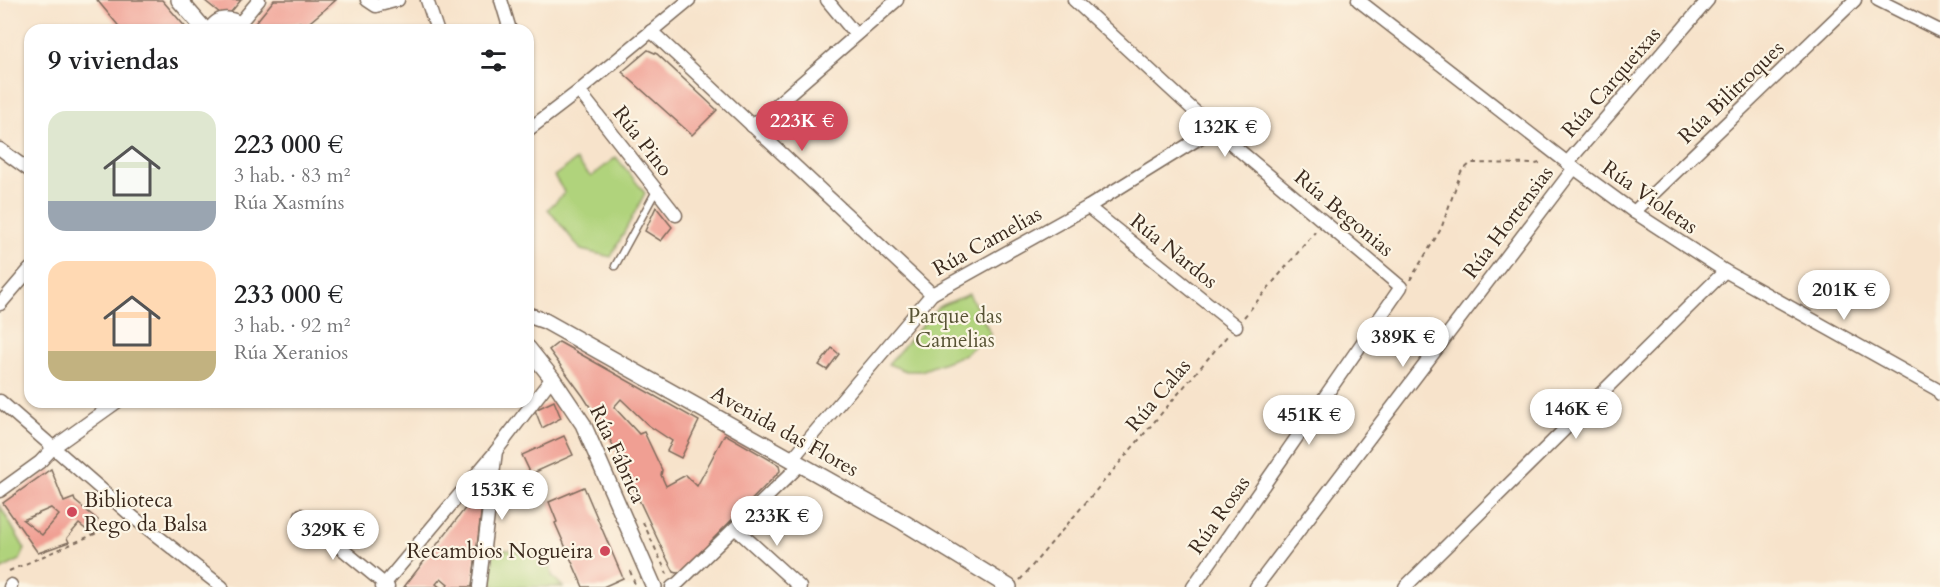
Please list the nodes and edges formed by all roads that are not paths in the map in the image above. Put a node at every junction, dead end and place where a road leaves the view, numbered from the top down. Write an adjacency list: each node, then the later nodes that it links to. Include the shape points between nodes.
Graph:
1 (179, 0): 15 (street)
2 (259, 0): 18 (street)
3 (367, 0): 4 (street, via 376,6)
4 (398, 0)
5 (427, 0): 19 (street)
6 (501, 0): 20 (street)
7 (688, 0): 21 (street)
8 (827, 0): 23 (street)
9 (897, 0): 23 (street)
10 (1074, 0): 27 (street, Rúa Begonias)
11 (1358, 0): 29 (street, Rúa Violetas)
12 (1708, 0): 29 (street, Rúa Carqueixas)
13 (1855, 0): 33 (street, Rúa Bilitroques)
14 (1878, 0): 22 (street)
15 (200, 24)
16 (216, 24): 17 (street, via 229,19)
17 (236, 24)
18 (243, 24)
19 (434, 24)
20 (508, 24)
21 (651, 31): 24 (street); 26 (street)
22 (1940, 31)
23 (856, 35): 26 (street)
24 (579, 90): 25 (street); 31 (street, Rúa Pino)
25 (534, 124)
26 (752, 126): 39 (street)
27 (1214, 129): 32 (street, Rúa Camelias); 38 (street, Rúa Begonias)
28 (0, 149): 30 (street)
29 (1568, 163): 33 (street, Rúa Violetas); 64 (street, Rúa Hortensias)
30 (24, 167)
31 (656, 191): 34 (street, Rúa Pino); 35 (lane)
32 (1088, 207): 39 (street, Rúa Camelias); 42 (street, Rúa Nardos)
33 (1634, 212): 36 (street, Rúa Violetas)
34 (676, 215)
35 (615, 266)
36 (1725, 271): 45 (street, Rúa Violetas); 65 (street)
37 (24, 276): 40 (street)
38 (1401, 287): 63 (street, Rúa Rosas)
39 (932, 294): 52 (street, Rúa Camelias)
40 (0, 304)
41 (534, 320): 52 (street, Avenida das Flores)
42 (1236, 326)
43 (534, 356): 44 (street, Rúa Fábrica)
44 (552, 378): 47 (street); 60 (street, Rúa Fábrica, via 583,424)
45 (1940, 394)
46 (0, 401): 50 (street)
47 (534, 401)
48 (109, 408): 50 (street)
49 (529, 408): 51 (street)
50 (54, 447): 53 (street); 57 (street)
51 (496, 451): 58 (street); 59 (street)
52 (796, 462): 55 (street, Rúa Camelias); 56 (street, Avenida das Flores)
53 (0, 491)
54 (301, 515): 58 (street)
55 (735, 528): 61 (street, Rúa Camelias); 62 (street)
56 (1014, 584)
57 (217, 585)
58 (385, 586)
59 (479, 587)
60 (654, 587)
61 (672, 587)
62 (800, 587)
63 (1193, 587)
64 (1256, 587)
65 (1405, 587)

